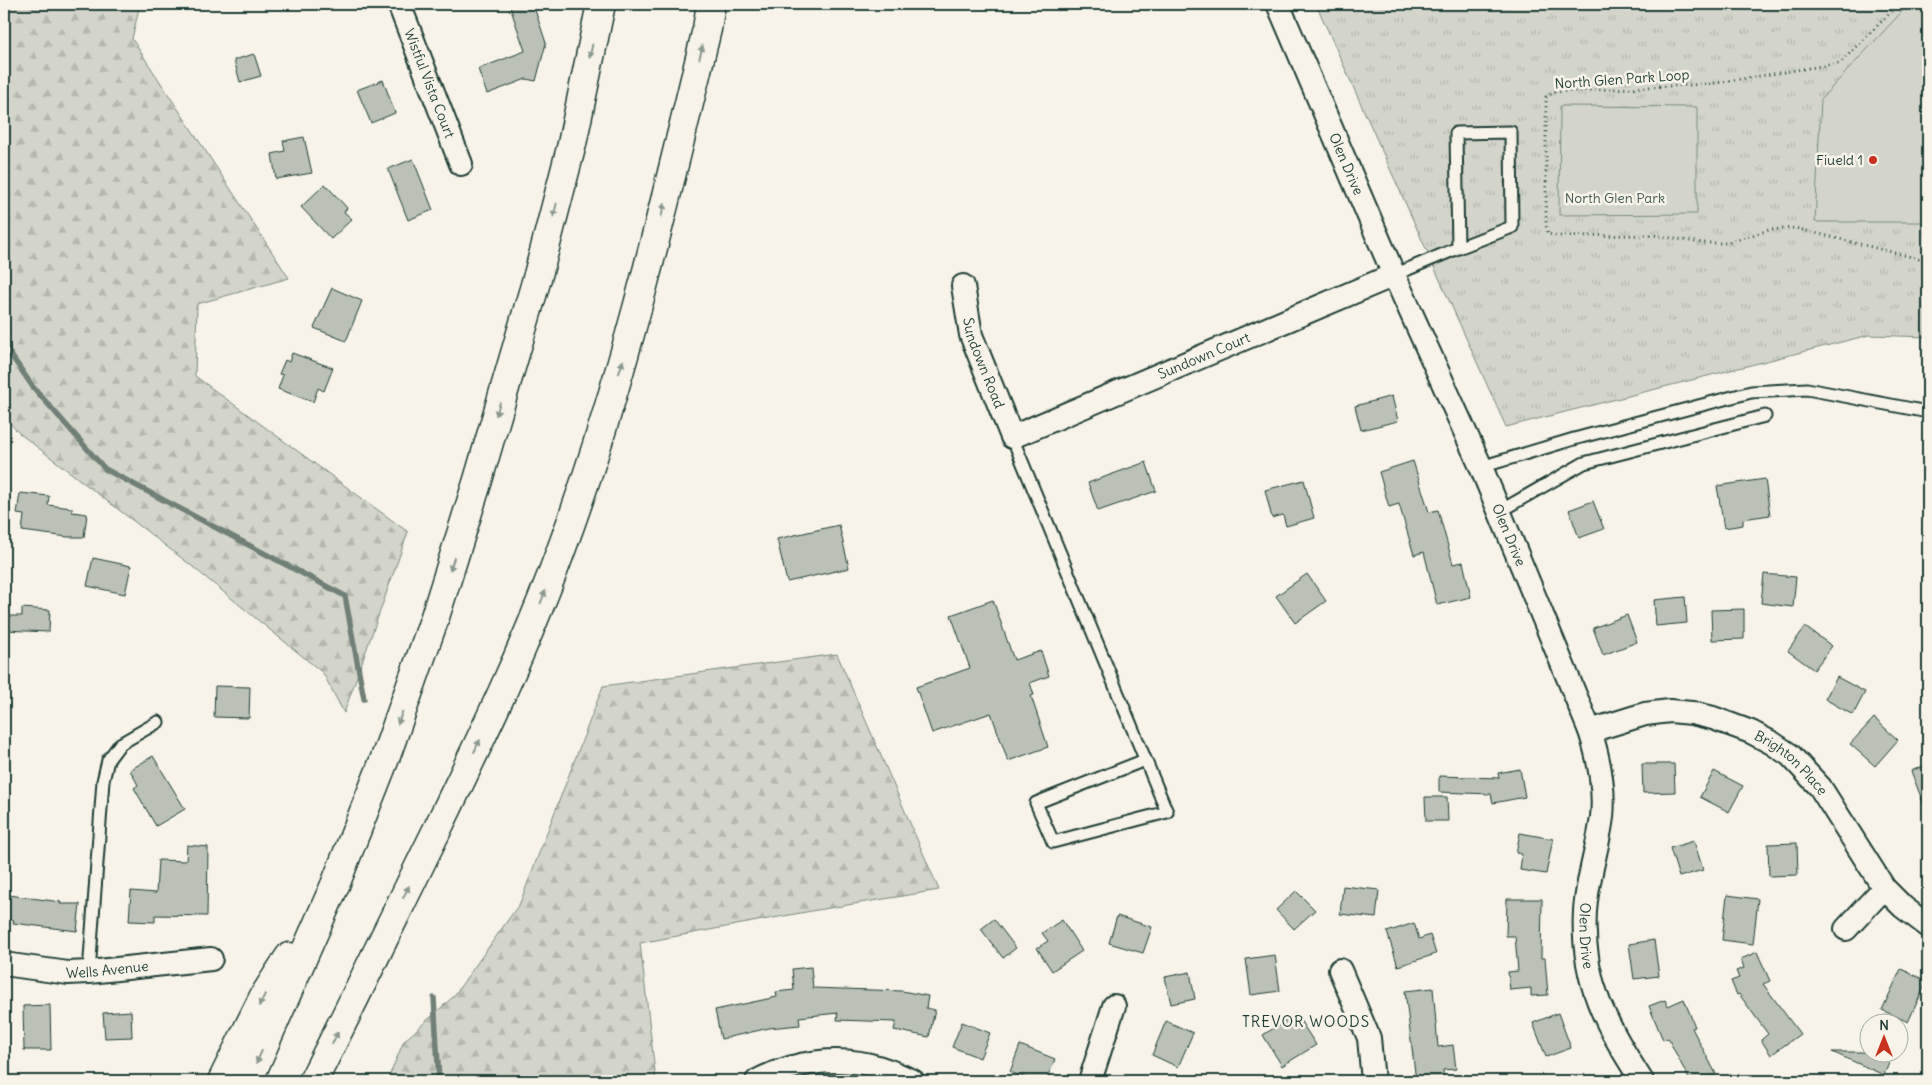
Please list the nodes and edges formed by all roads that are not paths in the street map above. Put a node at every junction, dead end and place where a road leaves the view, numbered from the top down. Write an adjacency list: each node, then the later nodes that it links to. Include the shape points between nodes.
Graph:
1 (399, 4): 5 (street, Wistful Vista Court)
2 (601, 4): 17 (highway, one-way to 17, via 572,144 538,275 478,480 412,686)
3 (711, 4): 28 (highway, one-way to 3, via 479,742 564,544 640,303)
4 (1278, 4): 7 (street, Olen Drive)
5 (461, 164)
6 (1458, 248): 6 (lane, via 1456,133 1511,132 1512,226); 7 (lane)
7 (1394, 274): 11 (street, Sundown Court); 12 (street, Olen Drive)
8 (963, 286): 11 (street, Sundown Road, via 971,335)
9 (1928, 412): 12 (lane, via 1807,389 1751,392)
10 (1765, 416): 13 (lane, via 1584,463)
11 (1012, 437): 16 (lane)
12 (1481, 467): 13 (street, Olen Drive)
13 (1500, 512): 15 (street, Olen Drive)
14 (158, 722): 24 (lane, via 120,744 108,760 103,781)
15 (1590, 731): 18 (street, Brighton Place, via 1645,714 1670,711 1713,718 1751,732 1790,755 1806,771 1837,812); 33 (street, Olen Drive, via 1600,769 1603,803 1585,911 1588,966 1600,1008)
16 (1145, 760): 16 (lane, via 1167,812 1053,842 1036,803)
17 (335, 884): 26 (highway, one-way to 26, via 264,996); 27 (highway, one-way to 27)
18 (1884, 888): 19 (street, Brighton Place); 20 (street)
19 (1928, 926)
20 (1846, 929)
21 (211, 959): 24 (street, Wells Avenue)
22 (4, 964): 24 (street, Wells Avenue, via 68,973)
23 (1340, 970): 32 (street, via 1368,1038)
24 (89, 972)
25 (1114, 1006): 31 (street)
26 (222, 1081)
27 (248, 1081)
28 (313, 1081)
29 (757, 1081): 30 (street, via 806,1063 828,1062 854,1062 881,1068)
30 (913, 1081)
31 (1090, 1081)
32 (1373, 1081)
33 (1642, 1081)

